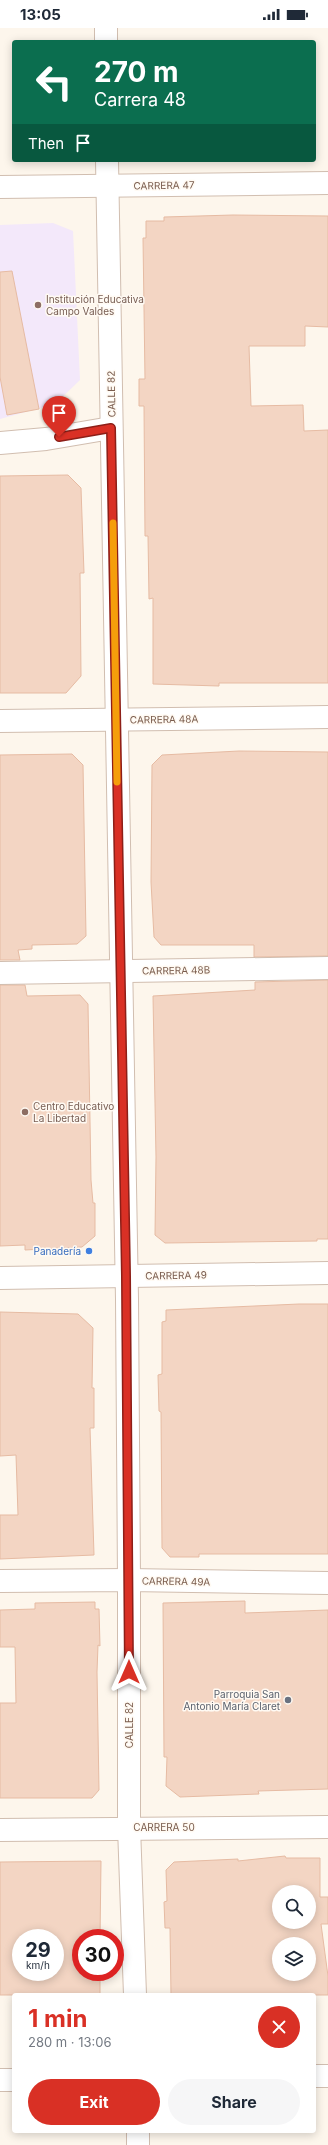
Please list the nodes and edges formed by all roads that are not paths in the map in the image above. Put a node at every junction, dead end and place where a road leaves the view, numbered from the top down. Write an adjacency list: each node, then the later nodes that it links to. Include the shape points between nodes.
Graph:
1 (106, 28): 2 (street)
2 (106, 40)
3 (107, 162): 5 (street, CALLE 82)
4 (328, 182): 5 (street, CARRERA 47)
5 (107, 185): 6 (street, CARRERA 47); 7 (street, CALLE 82)
6 (0, 187)
7 (111, 428): 8 (street, via 46,439); 10 (street, CALLE 82)
8 (0, 443)
9 (328, 717): 10 (street, CARRERA 48A)
10 (116, 720): 11 (street, CARRERA 48A); 13 (street, CALLE 82)
11 (0, 721)
12 (328, 968): 13 (street, CARRERA 48B)
13 (121, 970): 14 (street, CARRERA 48B); 16 (street, CALLE 82)
14 (0, 973)
15 (328, 1273): 16 (street, CARRERA 49)
16 (126, 1276): 17 (street, CARRERA 49); 18 (street, CALLE 82)
17 (0, 1278)
18 (130, 1580): 19 (street, CARRERA 49A); 20 (street, CARRERA 49A); 21 (street, CALLE 82)
19 (0, 1581)
20 (328, 1583)
21 (129, 1827): 22 (street, CARRERA 50); 23 (street, CARRERA 50); 24 (street, CALLE 82)
22 (328, 1827)
23 (0, 1830)
24 (135, 1993)
25 (316, 2076): 26 (street)
26 (328, 2076)
27 (0, 2080): 28 (street)
28 (12, 2080)
29 (138, 2133): 30 (street)
30 (138, 2145)

